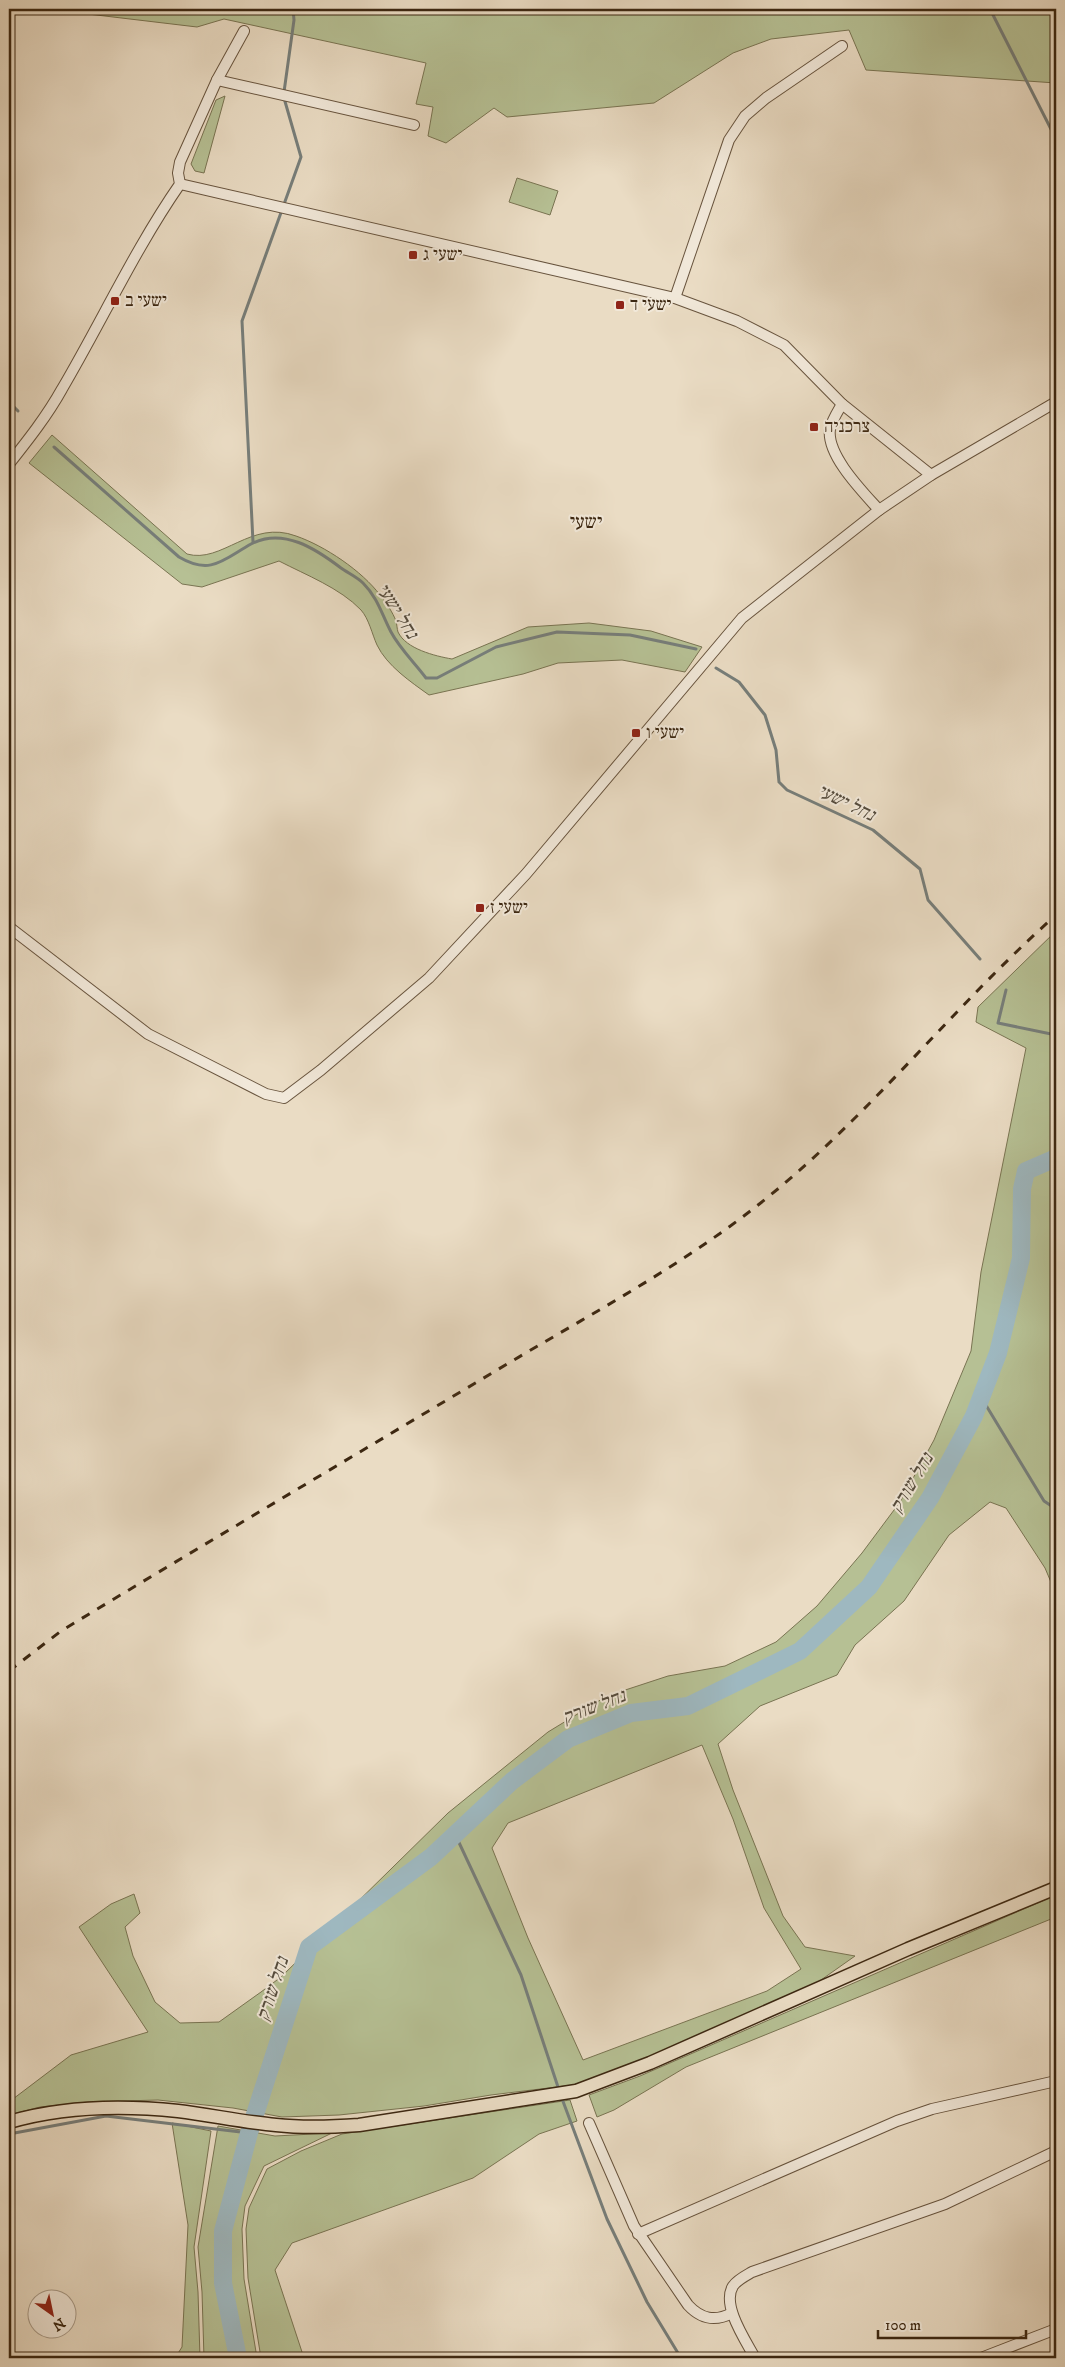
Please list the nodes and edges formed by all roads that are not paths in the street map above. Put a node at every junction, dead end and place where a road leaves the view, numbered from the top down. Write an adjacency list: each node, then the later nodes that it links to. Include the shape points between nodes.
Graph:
1 (244, 31): 3 (street)
2 (842, 46): 6 (street, via 766,98 745,116 729,140)
3 (217, 80): 4 (street); 5 (street, via 180,162)
4 (414, 125)
5 (180, 184): 6 (street); 9 (street, via 61,390)
6 (675, 298): 8 (street, via 737,321 784,345)
7 (1056, 402): 10 (street)
8 (842, 404): 10 (street); 11 (street, via 830,428 834,450 845,470)
9 (9, 464)
10 (931, 475): 11 (street)
11 (878, 510): 12 (street, via 742,618 526,874 429,978 284,1098 266,1094 148,1034)
12 (9, 927)
13 (1056, 1888): 15 (main road, via 917,1945 650,2063 576,2091 359,2125 276,2125 177,2111 118,2107 59,2110)
14 (1056, 2080): 18 (street, via 949,2104 897,2121)
15 (9, 2122)
16 (589, 2123): 18 (street)
17 (1056, 2151): 19 (street, via 945,2204 752,2272 734,2284 729,2294)
18 (638, 2234): 19 (street, via 697,2314 713,2318)
19 (732, 2313): 21 (street)
20 (1056, 2329): 22 (street)
21 (755, 2358)
22 (981, 2358)

